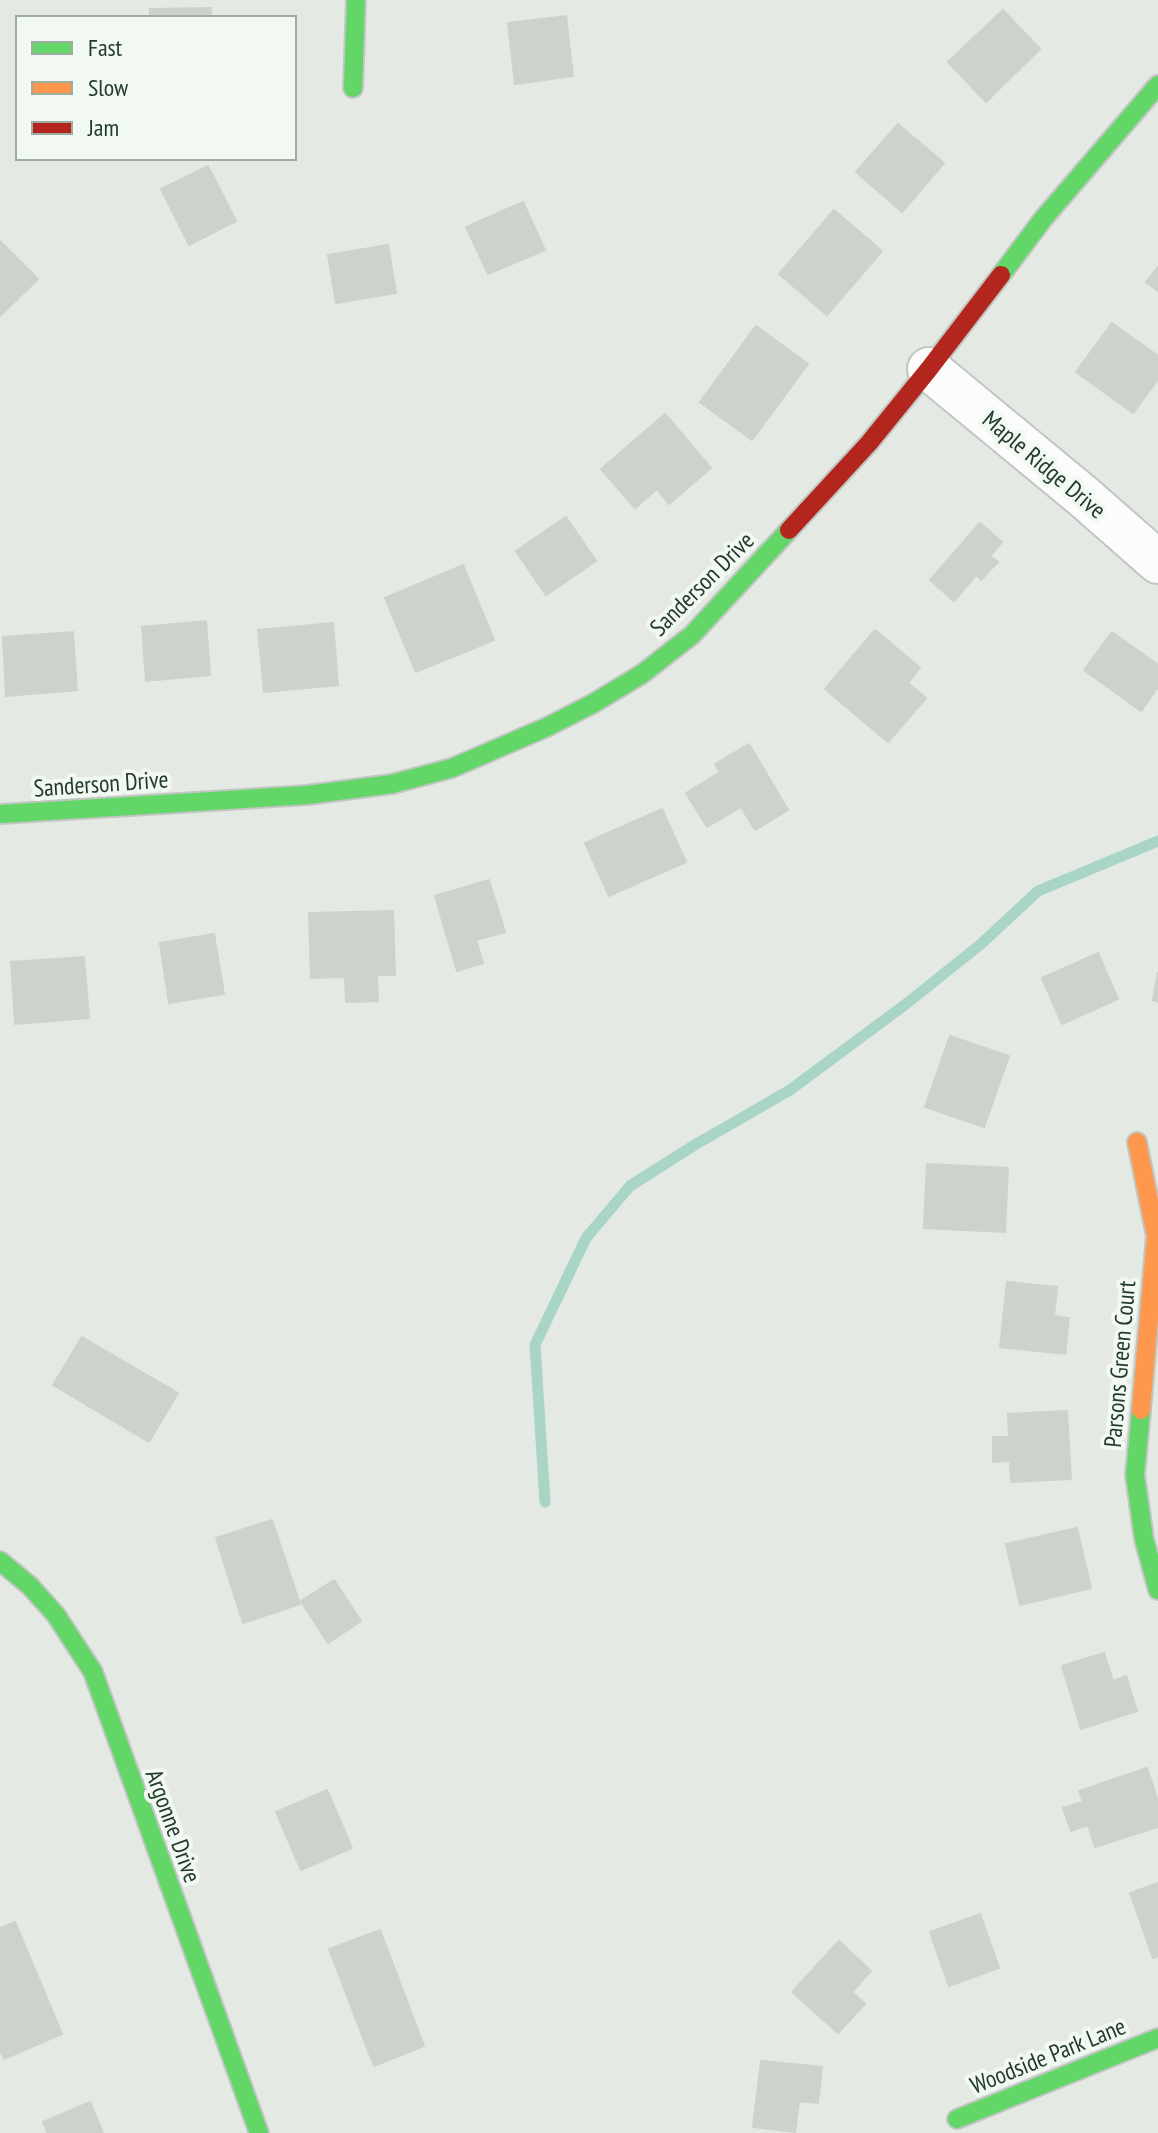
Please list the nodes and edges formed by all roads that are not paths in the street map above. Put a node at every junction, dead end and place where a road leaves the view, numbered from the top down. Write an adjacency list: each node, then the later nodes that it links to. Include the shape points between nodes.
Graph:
1 (356, 0): 3 (street)
2 (1158, 85): 4 (street, Sanderson Drive, via 1043,219)
3 (353, 88)
4 (929, 369): 5 (street, Maple Ridge Drive); 6 (street, Sanderson Drive, via 869,443 692,635 642,674 547,727 452,768 392,784 307,795)
5 (1158, 562)
6 (0, 814)
7 (1137, 1142): 9 (street, Parsons Green Court, via 1156,1236 1135,1475)
8 (0, 1561): 12 (street, Argonne Drive, via 56,1615 93,1672)
9 (1158, 1590)
10 (1158, 2038): 11 (street, Woodside Park Lane)
11 (957, 2119)
12 (259, 2133)

